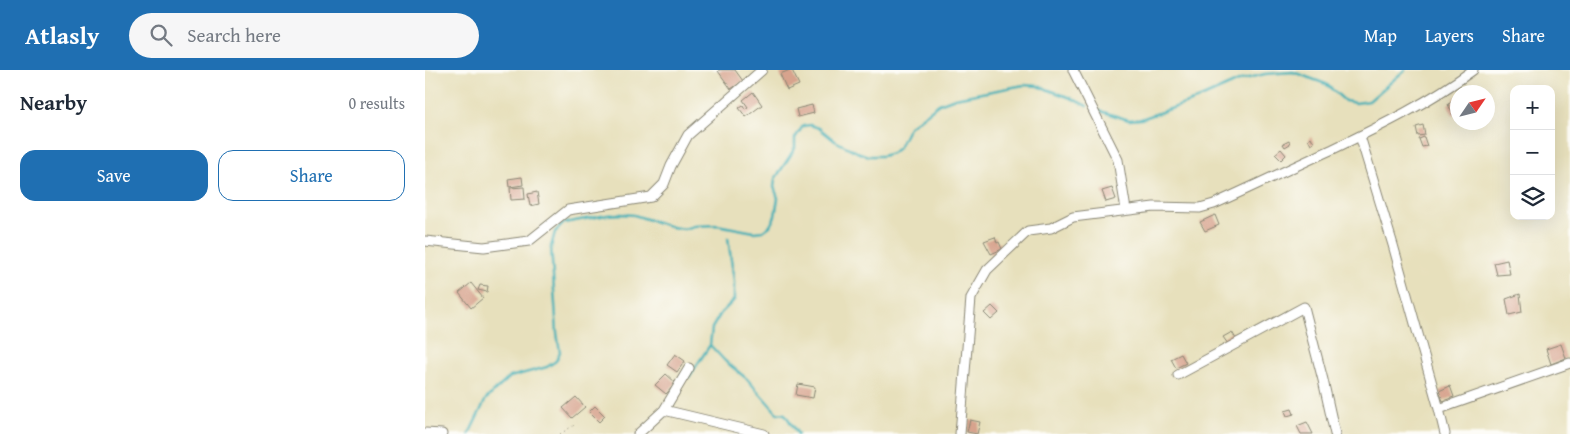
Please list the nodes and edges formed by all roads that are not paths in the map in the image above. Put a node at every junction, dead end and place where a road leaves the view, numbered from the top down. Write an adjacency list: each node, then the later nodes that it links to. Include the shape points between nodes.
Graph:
1 (761, 70): 6 (street, via 688,135 664,184 651,197 568,210 529,241 484,247)
2 (1073, 70): 5 (street, via 1118,160)
3 (1473, 70): 4 (street, via 1452,86)
4 (1360, 136): 5 (street, via 1215,204 1200,208 1154,206); 10 (street)
5 (1126, 210): 16 (street, via 1073,217 1051,228 1028,231 987,270 971,298)
6 (425, 241)
7 (1570, 363): 10 (street)
8 (689, 368): 11 (street)
9 (1178, 375): 17 (street, via 1304,307)
10 (1439, 409): 18 (street)
11 (663, 410): 14 (street); 15 (street)
12 (425, 433): 13 (street)
13 (442, 434)
14 (638, 434)
15 (764, 434)
16 (960, 434)
17 (1335, 434)
18 (1445, 434)

